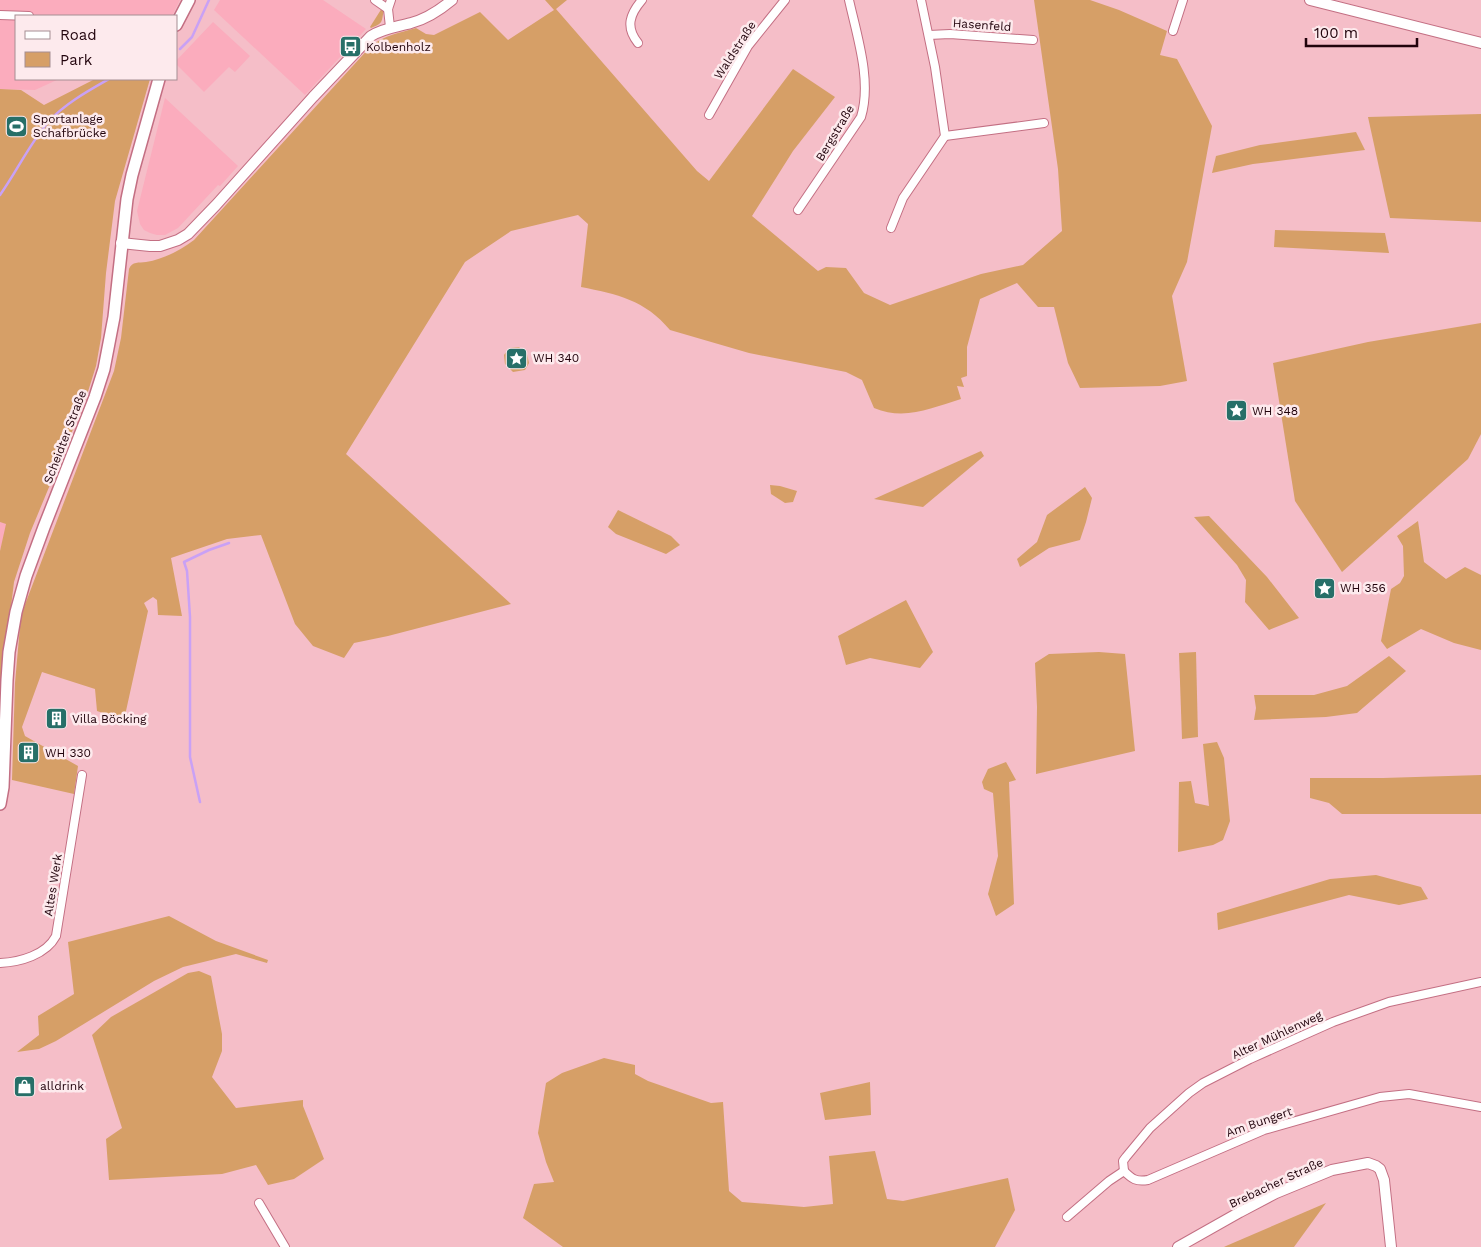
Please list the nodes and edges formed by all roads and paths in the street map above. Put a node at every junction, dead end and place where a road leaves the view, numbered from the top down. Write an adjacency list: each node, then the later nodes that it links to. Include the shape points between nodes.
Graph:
1 (189, 0): 14 (main road)
2 (375, 0): 11 (street)
3 (391, 0): 11 (street)
4 (452, 0): 15 (street, via 418,21)
5 (642, 0): 19 (street, via 631,17 630,27)
6 (785, 0): 22 (street, Waldstraße, via 748,46)
7 (849, 0): 25 (street, Bergstraße, via 866,86 865,105 861,117)
8 (921, 0): 17 (street)
9 (1183, 0): 16 (street)
10 (1310, 0): 20 (street)
11 (388, 9): 15 (street)
12 (0, 15): 13 (street)
13 (15, 16)
14 (178, 22)
15 (390, 28): 27 (street, via 372,36 188,234 160,246)
16 (1173, 32)
17 (929, 35): 18 (street, Hasenfeld); 24 (street)
18 (1033, 40)
19 (638, 43)
20 (1481, 43)
21 (159, 80): 27 (main road, Scheidter Straße, via 132,175)
22 (710, 115)
23 (1044, 123): 24 (street)
24 (945, 136): 26 (street, via 903,198)
25 (798, 210)
26 (891, 228)
27 (121, 243): 29 (main road, Scheidter Straße, via 114,317 104,368 26,576 16,612 9,652)
28 (82, 774): 30 (street, Altes Werk, via 56,936 52,944 36,954)
29 (0, 804)
30 (0, 963)
31 (1481, 982): 33 (street, Alter Mühlenweg, via 1389,1002 1333,1022 1203,1083 1150,1128 1123,1161)
32 (1481, 1107): 33 (street, Am Bungert, via 1409,1094 1380,1097 1264,1130 1148,1180 1136,1181)
33 (1124, 1171): 35 (street)
34 (259, 1203): 36 (street)
35 (1066, 1217)
36 (285, 1247)
37 (1178, 1247): 38 (street, Brebacher Straße, via 1276,1193 1332,1170 1368,1163 1380,1169 1384,1180)
38 (1391, 1247)

